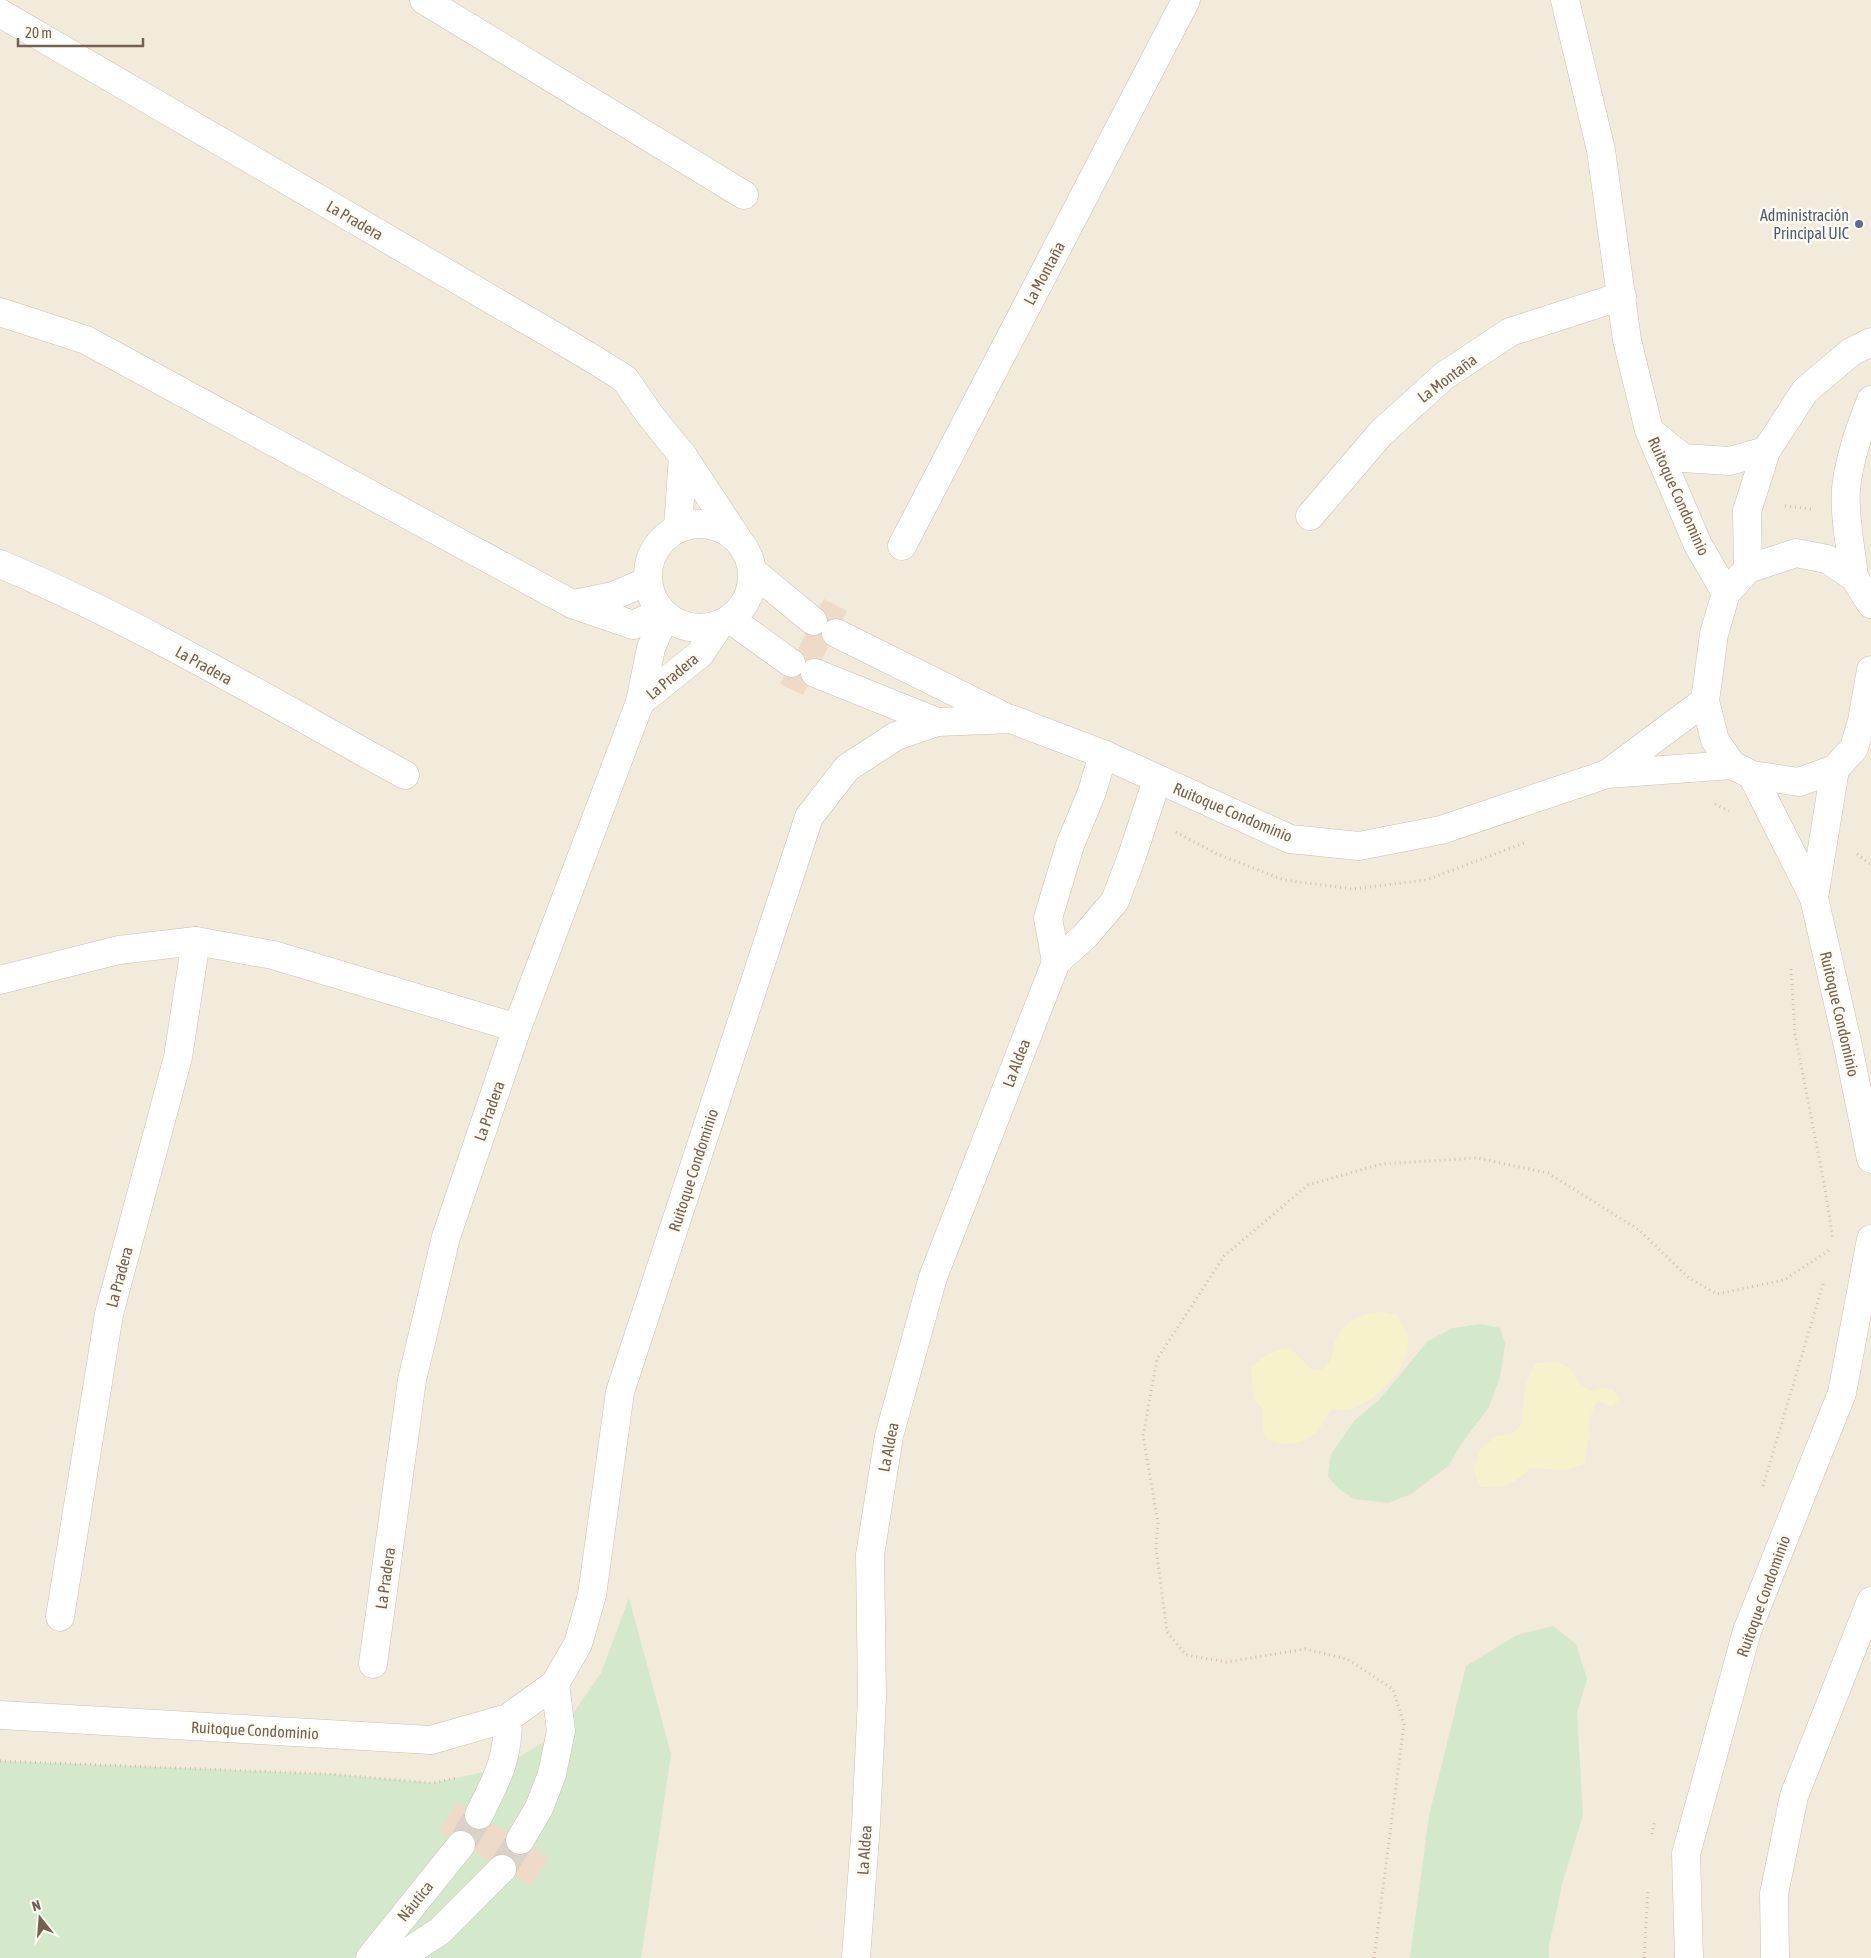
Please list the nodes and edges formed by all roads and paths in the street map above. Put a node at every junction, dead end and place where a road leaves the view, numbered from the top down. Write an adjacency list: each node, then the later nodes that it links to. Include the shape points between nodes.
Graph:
1 (424, 0): 5 (street)
2 (1186, 0): 18 (street, La Montaña)
3 (1565, 0): 6 (street, via 1601,150)
4 (0, 13): 12 (street, La Pradera, via 625,379)
5 (744, 195)
6 (1622, 296): 10 (street, via 1627,340); 15 (street, La Montaña, via 1510,332 1444,376 1381,433)
7 (0, 312): 25 (street, via 86,340)
8 (1871, 342): 11 (street, via 1851,352 1805,391)
9 (1871, 400): 14 (street, via 1856,439 1846,489)
10 (1649, 430): 11 (street, Ruitoque Condominio, via 1683,458 1729,461); 24 (street, Ruitoque Condominio, via 1698,545)
11 (1766, 451): 13 (street)
12 (683, 456): 16 (street); 17 (street, La Pradera)
13 (1751, 500): 14 (path); 20 (street, via 1747,511)
14 (1846, 515): 22 (street)
15 (1310, 516)
16 (678, 528): 17 (street, via 709,524); 23 (street, via 664,536 654,549 648,564)
17 (737, 538): 21 (street, La Pradera, via 748,553)
18 (902, 546)
19 (0, 564): 39 (street, La Pradera, via 97,608)
20 (1748, 568): 22 (street, via 1796,553 1826,559); 24 (street, Ruitoque Condominio)
21 (752, 571): 28 (street, La Pradera, via 751,589 743,606); 33 (street, Ruitoque Condominio, via 824,627)
22 (1854, 577): 26 (street)
23 (648, 581): 25 (street, via 613,596); 27 (street, via 649,592)
24 (1726, 593): 30 (street, Ruitoque Condominio, via 1714,634)
25 (572, 604): 27 (street, via 634,625)
26 (1871, 604)
27 (663, 614): 28 (street, La Pradera, via 678,624 691,627 706,628); 31 (street, La Pradera, via 651,648)
28 (725, 621): 31 (street, La Pradera, via 700,654); 34 (street, Ruitoque Condominio, via 803,668)
29 (1871, 670): 32 (street, Ruitoque Condominio)
30 (1705, 701): 37 (street, Ruitoque Condominio, via 1715,740); 38 (street, Ruitoque Condominio)
31 (640, 702): 50 (street, La Pradera)
32 (1867, 718): 36 (street, Ruitoque Condominio, via 1854,748)
33 (1011, 719): 34 (street, Ruitoque Condominio); 35 (street, Ruitoque Condominio)
34 (938, 722): 60 (street, Ruitoque Condominio, via 896,736 847,768 809,816 620,1392 592,1595 578,1644)
35 (1103, 754): 40 (street, Ruitoque Condominio); 47 (street, via 1048,918)
36 (1835, 769): 37 (street, Ruitoque Condominio, via 1799,782); 45 (street, Ruitoque Condominio)
37 (1742, 770): 38 (street, Ruitoque Condominio); 45 (street, Ruitoque Condominio)
38 (1607, 774): 40 (street, Ruitoque Condominio, via 1441,830 1359,846 1290,839)
39 (405, 775)
40 (1157, 780): 43 (street, La Aldea)
41 (1709, 801): 42 (path)
42 (1734, 814)
43 (1146, 815): 44 (path, via 1216,854 1284,880 1353,889 1426,880); 47 (street, La Aldea, via 1115,901 1085,936)
44 (1527, 842)
45 (1814, 898): 51 (street, Ruitoque Condominio)
46 (196, 941): 49 (street, via 120,950); 50 (street, via 273,954); 58 (street, La Pradera, via 178,1057 109,1314)
47 (1056, 962): 74 (street, La Aldea, via 933,1277 889,1436 870,1555 872,1697)
48 (1790, 965): 53 (path, via 1795,1034)
49 (0, 980)
50 (517, 1028): 59 (street, La Pradera, via 446,1237 412,1380)
51 (1871, 1159)
52 (1871, 1239): 77 (street, Ruitoque Condominio, via 1842,1393 1747,1630 1686,1854)
53 (1834, 1248): 54 (path); 75 (path, via 1784,1280 1717,1294 1689,1278 1639,1230 1548,1174 1477,1158 1381,1164 1308,1185 1224,1256 1162,1351 1157,1359 1143,1436 1158,1522 1156,1548 1167,1632 1186,1655 1226,1662 1305,1649 1347,1659 1393,1689 1404,1724)
54 (1831, 1257)
55 (1825, 1276): 56 (path)
56 (1761, 1491)
57 (1871, 1601): 78 (street, via 1794,1796 1774,1894)
58 (60, 1617)
59 (373, 1664)
60 (554, 1684): 62 (street, Ruitoque Condominio); 67 (street, via 561,1731 552,1774 539,1808)
61 (0, 1715): 62 (street, Ruitoque Condominio, via 431,1740)
62 (508, 1718): 64 (street, via 508,1741)
63 (0, 1761): 64 (path, via 330,1774 434,1783)
64 (502, 1768): 66 (street)
65 (1657, 1813): 68 (path)
66 (479, 1816)
67 (520, 1840)
68 (1651, 1841)
69 (461, 1845): 72 (street, Náutica)
70 (502, 1869): 73 (street, Náutica, via 440,1931)
71 (1648, 1890): 76 (path)
72 (370, 1958)
73 (399, 1958)
74 (856, 1958)
75 (1374, 1958)
76 (1644, 1958)
77 (1689, 1958)
78 (1775, 1958)

